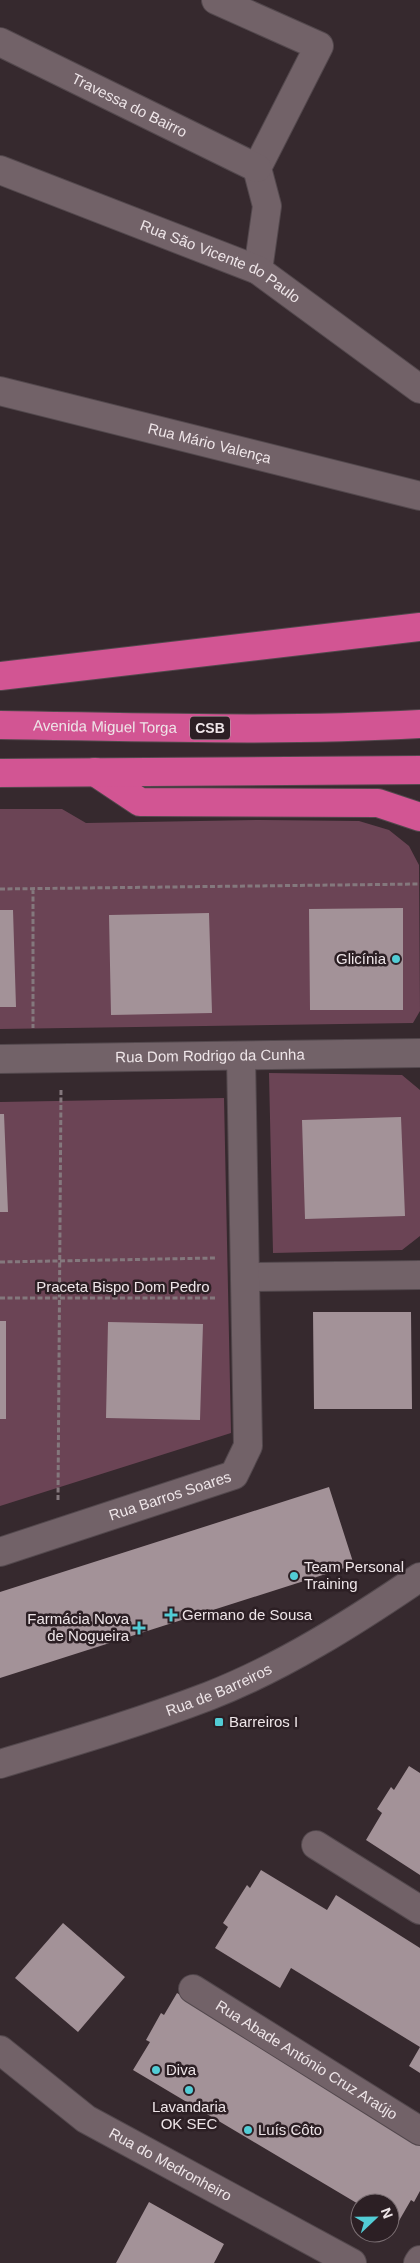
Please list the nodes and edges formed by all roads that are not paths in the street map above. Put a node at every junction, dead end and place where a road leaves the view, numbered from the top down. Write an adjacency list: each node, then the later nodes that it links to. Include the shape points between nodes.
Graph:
1 (216, 0): 3 (street, via 319,46)
2 (0, 42): 3 (street, Travessa do Bairro)
3 (257, 168): 5 (street, via 267,206)
4 (0, 170): 5 (street, Rua São Vicente do Paulo)
5 (258, 270): 6 (street, Rua São Vicente do Paulo)
6 (420, 389)
7 (0, 390): 8 (street, Rua Mário Valença)
8 (420, 496)
9 (420, 627): 10 (highway)
10 (0, 676)
11 (0, 724): 12 (highway, Avenida Miguel Torga / CSB, via 233,729)
12 (420, 724)
13 (420, 770): 14 (highway)
14 (95, 772): 15 (highway); 16 (highway, via 140,802 378,803)
15 (0, 773)
16 (420, 817)
17 (420, 1053): 18 (street, Rua Dom Rodrigo da Cunha)
18 (241, 1056): 19 (street, Rua Dom Rodrigo da Cunha); 21 (street, Rua Barros Soares)
19 (0, 1059)
20 (420, 1275): 21 (street)
21 (246, 1277): 22 (street, Rua Barros Soares, via 248,1446 234,1475)
22 (0, 1552)
23 (420, 1577): 24 (street, Rua de Barreiros, via 290,1658 210,1696)
24 (0, 1764)
25 (316, 1845): 26 (street)
26 (420, 1910)
27 (193, 1989): 29 (street, Rua Abade António Cruz Araújo)
28 (0, 2050): 30 (street, Rua do Medronheiro, via 86,2119)
29 (420, 2131)
30 (352, 2263)

